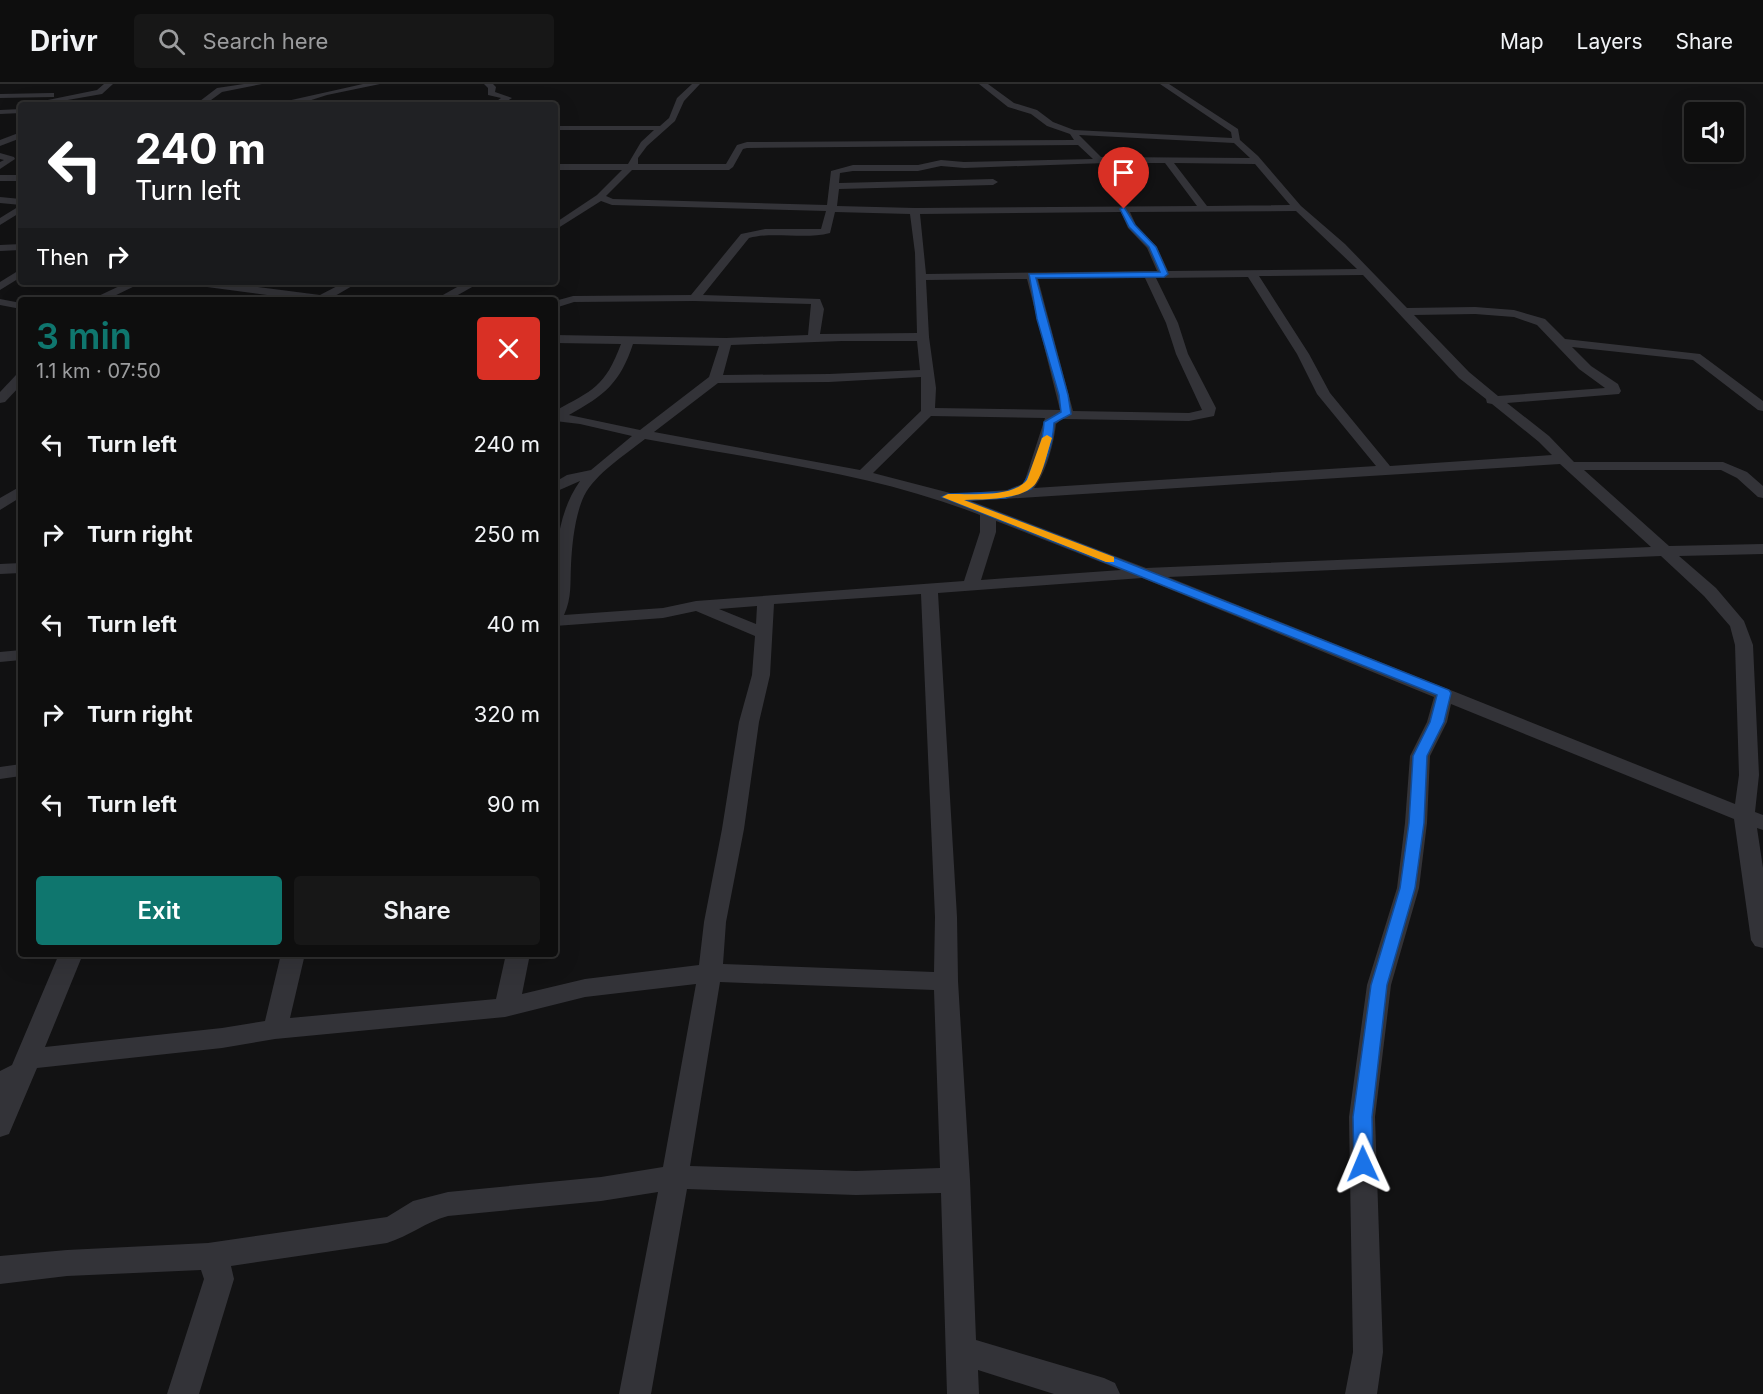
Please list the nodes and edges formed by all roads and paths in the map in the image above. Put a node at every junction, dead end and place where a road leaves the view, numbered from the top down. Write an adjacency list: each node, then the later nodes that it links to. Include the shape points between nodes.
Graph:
1 (109, 84): 14 (street, via 99,92)
2 (258, 84): 15 (street, via 220,90)
3 (376, 84): 16 (street, via 325,93)
4 (385, 84): 12 (street)
5 (488, 84): 17 (street, via 491,93 508,98)
6 (696, 84): 21 (street, via 680,100 675,116)
7 (983, 84): 22 (street, via 1011,105)
8 (1164, 84): 24 (street, via 1226,123 1235,131)
9 (55, 86): 10 (street)
10 (51, 95): 11 (street); 13 (street)
11 (0, 96)
12 (367, 96)
13 (39, 102)
14 (46, 102)
15 (205, 102)
16 (302, 102)
17 (501, 102)
18 (18, 110): 19 (street)
19 (0, 112)
20 (558, 128): 21 (street)
21 (663, 128): 35 (street, via 644,144)
22 (1073, 132): 24 (street); 25 (street)
23 (18, 137): 26 (street)
24 (1236, 141): 31 (street)
25 (1080, 142): 27 (street); 29 (street)
26 (0, 143)
27 (983, 144): 32 (street); 35 (street, via 747,145 740,147 729,167)
28 (0, 156): 33 (street, via 11,159)
29 (1103, 161): 30 (street); 32 (street)
30 (1168, 161): 31 (street); 46 (street)
31 (1257, 161): 44 (street)
32 (991, 163): 38 (street, via 853,168 836,171); 39 (street)
33 (0, 166)
34 (558, 167): 35 (street)
35 (628, 167): 40 (street)
36 (0, 177): 37 (street)
37 (18, 178)
38 (833, 186): 39 (street); 43 (street)
39 (997, 196): 45 (street); 48 (street)
40 (600, 197): 43 (street, via 612,202); 50 (street)
41 (0, 200): 42 (street)
42 (18, 202)
43 (832, 208): 48 (street); 71 (street, via 824,232 745,236)
44 (1298, 208): 46 (street); 54 (street)
45 (1124, 209): 46 (street); 58 (street, via 1132,226 1152,247)
46 (1204, 209)
47 (18, 210): 49 (street)
48 (915, 211): 61 (street)
49 (0, 222)
50 (558, 225)
51 (18, 247): 52 (street)
52 (0, 248)
53 (18, 268): 55 (street)
54 (1365, 272): 59 (street); 75 (street)
55 (0, 274)
56 (18, 274): 66 (street)
57 (1149, 274): 58 (street); 60 (street); 89 (street, via 1209,413 1189,417)
58 (1164, 274): 59 (street)
59 (1252, 274): 94 (street, via 1324,394)
60 (1032, 275): 61 (street); 89 (street, via 1064,395)
61 (921, 277): 76 (street)
62 (130, 285): 67 (street)
63 (215, 285): 68 (street)
64 (347, 285): 69 (street)
65 (469, 285): 70 (street)
66 (0, 287)
67 (103, 297)
68 (306, 297)
69 (325, 297)
70 (446, 297)
71 (694, 298): 73 (street, via 573,298); 78 (street, via 816,301)
72 (0, 302): 74 (street)
73 (558, 304)
74 (18, 305)
75 (1403, 312): 81 (street, via 1524,314 1541,321); 86 (street)
76 (923, 338): 78 (street); 82 (street)
77 (558, 339): 79 (street)
78 (813, 339): 80 (street)
79 (628, 340): 80 (street); 90 (street, via 610,379)
80 (726, 342): 83 (street)
81 (1563, 342): 86 (street, via 1581,364 1614,391); 87 (street, via 1696,357)
82 (927, 374): 83 (street); 88 (street)
83 (715, 379): 92 (street)
84 (18, 381): 85 (street)
85 (0, 399)
86 (1492, 400): 93 (street, via 1544,439)
87 (1763, 407)
88 (928, 412): 89 (street); 96 (street)
89 (1063, 414): 102 (street, via 1049,422 1032,481)
90 (558, 415)
91 (558, 417): 92 (street)
92 (642, 434): 95 (street); 96 (street)
93 (1568, 463): 94 (street); 101 (street, via 1719,466 1736,471); 109 (street)
94 (1387, 471): 102 (street)
95 (596, 472): 97 (street); 100 (street)
96 (863, 475): 103 (street)
97 (558, 485)
98 (558, 485): 100 (street)
99 (18, 492): 104 (street)
100 (579, 492): 107 (street)
101 (1763, 494)
102 (1006, 495): 103 (street)
103 (948, 497): 106 (street)
104 (0, 507): 105 (street)
105 (18, 507)
106 (988, 513): 112 (street); 113 (street, via 988,532)
107 (561, 532): 117 (street, via 562,602)
108 (1763, 549): 109 (street)
109 (1665, 551): 112 (street); 125 (street, via 1710,592 1742,633 1749,775)
110 (18, 568): 111 (street)
111 (0, 569)
112 (1143, 573): 113 (street); 122 (street)
113 (970, 587): 114 (street)
114 (929, 590): 115 (street); 132 (street)
115 (766, 600): 116 (street); 119 (street)
116 (696, 606): 118 (street, via 663,613); 119 (street)
117 (558, 612)
118 (558, 619)
119 (764, 634): 131 (street, via 761,675 749,722)
120 (18, 655): 121 (street)
121 (0, 657)
122 (1444, 693): 125 (street); 146 (street, via 1437,722 1420,756 1408,888 1379,985 1362,1117 1368,1352)
123 (18, 770): 124 (street)
124 (0, 773)
125 (1744, 815): 126 (street); 127 (street)
126 (1763, 823)
127 (1763, 940)
128 (70, 957): 135 (street)
129 (292, 957): 134 (street)
130 (517, 957): 133 (street)
131 (710, 973): 132 (street); 133 (street, via 585,988); 137 (street)
132 (946, 981): 138 (street)
133 (505, 1008): 134 (street)
134 (275, 1029): 135 (street)
135 (17, 1071): 136 (street)
136 (0, 1126)
137 (674, 1177): 138 (street, via 856,1183); 139 (street, via 601,1189 448,1204 423,1210 387,1230); 143 (street)
138 (956, 1180): 141 (street)
139 (208, 1256): 140 (street); 142 (street, via 219,1279)
140 (0, 1270)
141 (962, 1350): 144 (street); 145 (street)
142 (183, 1394)
143 (635, 1394)
144 (963, 1394)
145 (1104, 1394)
146 (1361, 1394)

